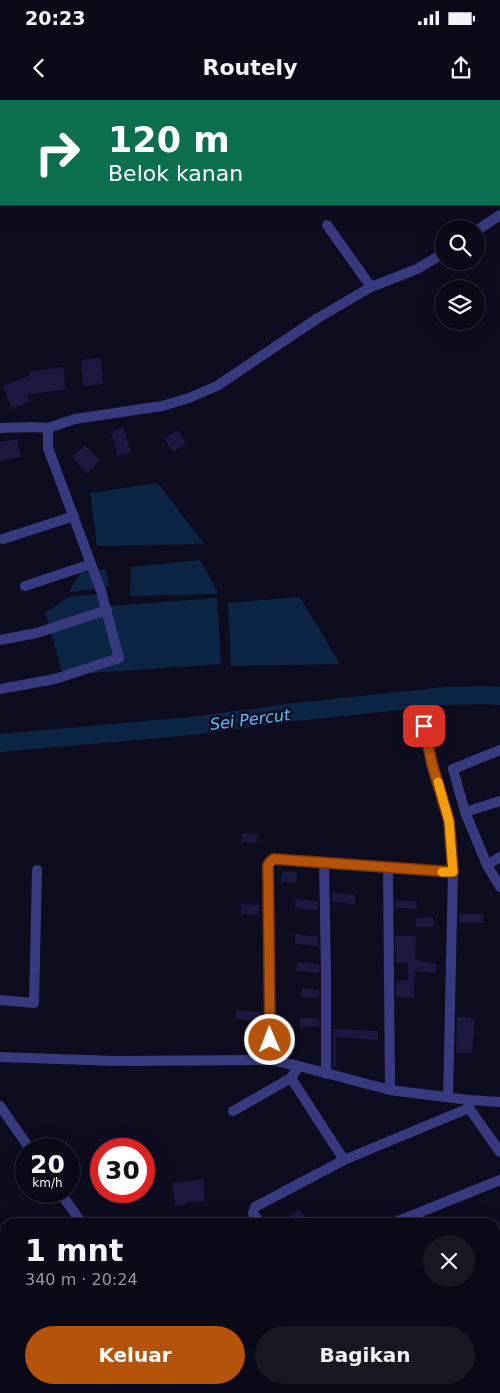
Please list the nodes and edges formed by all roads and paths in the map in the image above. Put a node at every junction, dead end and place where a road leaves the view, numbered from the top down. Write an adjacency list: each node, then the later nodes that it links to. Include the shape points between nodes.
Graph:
1 (500, 215): 3 (street)
2 (328, 225): 5 (street)
3 (485, 225)
4 (435, 258): 5 (street)
5 (371, 286): 7 (street, via 210,389 162,406 75,419)
6 (0, 428): 7 (street)
7 (48, 428): 8 (street, via 48,448)
8 (74, 516): 9 (street); 10 (street)
9 (3, 539)
10 (91, 564): 11 (street); 12 (street)
11 (25, 586)
12 (106, 610): 13 (street, via 37,633); 14 (street, via 119,658 55,679)
13 (0, 640)
14 (0, 689)
15 (424, 726): 24 (street, via 449,821)
16 (500, 750): 18 (street, via 453,769)
17 (500, 801): 18 (street)
18 (465, 812): 21 (street)
19 (500, 857): 21 (street)
20 (324, 862): 22 (street); 28 (street, via 274,859 268,865); 30 (street)
21 (487, 865): 25 (street)
22 (388, 868): 24 (street); 32 (street)
23 (37, 870): 26 (street, via 34,1002)
24 (453, 872): 33 (street)
25 (500, 887)
26 (0, 1000)
27 (0, 1057): 28 (street, via 115,1061)
28 (271, 1060): 29 (street)
29 (299, 1066): 30 (street); 31 (street)
30 (326, 1074): 32 (street)
31 (291, 1078): 37 (street); 40 (street)
32 (390, 1090): 33 (street)
33 (448, 1097): 35 (street)
34 (500, 1102): 35 (street)
35 (469, 1104): 39 (street); 40 (street)
36 (0, 1106): 38 (street)
37 (233, 1111)
38 (22, 1138)
39 (500, 1152)
40 (344, 1160): 44 (street, via 255,1207 253,1213)
41 (500, 1180): 45 (street)
42 (68, 1203): 43 (street)
43 (78, 1218)
44 (256, 1218)
45 (406, 1218)

